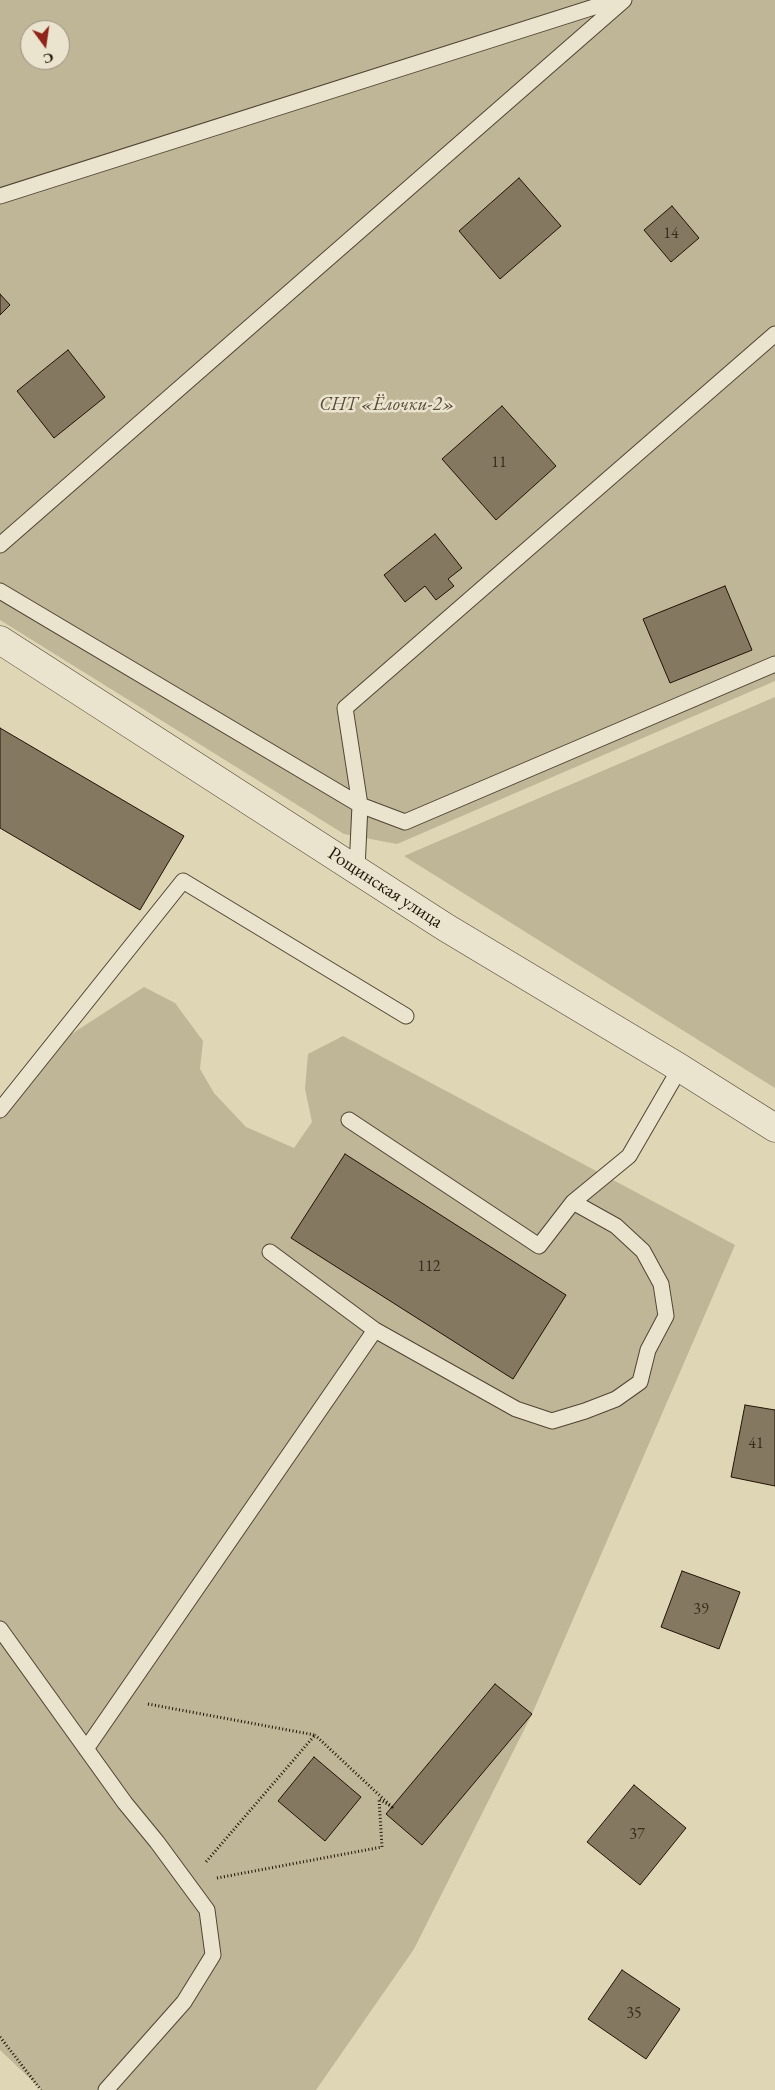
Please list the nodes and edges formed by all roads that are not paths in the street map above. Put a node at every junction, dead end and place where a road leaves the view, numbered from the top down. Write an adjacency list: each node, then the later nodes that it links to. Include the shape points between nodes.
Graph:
1 (616, 0): 3 (lane)
2 (624, 0): 5 (lane)
3 (0, 196)
4 (775, 334): 9 (lane, via 345,708)
5 (0, 545)
6 (0, 591): 9 (lane)
7 (0, 640): 10 (street, Рощинская улица)
8 (775, 664): 9 (lane, via 405,822)
9 (360, 805): 10 (lane)
10 (356, 869): 12 (street, Рощинская улица, via 445,927)
11 (406, 1016): 13 (lane, via 183,881)
12 (680, 1068): 15 (street, Рощинская улица); 16 (lane, via 630,1156)
13 (0, 1110)
14 (349, 1120): 16 (lane, via 539,1246)
15 (775, 1128)
16 (573, 1202): 18 (lane, via 616,1226 643,1251 661,1284 666,1316 648,1350 640,1382 616,1399 552,1420 516,1409)
17 (270, 1252): 18 (lane)
18 (375, 1330): 20 (lane)
19 (0, 1629): 20 (lane)
20 (86, 1749): 21 (lane, via 208,1910 213,1955 184,2002)
21 (106, 2090)

